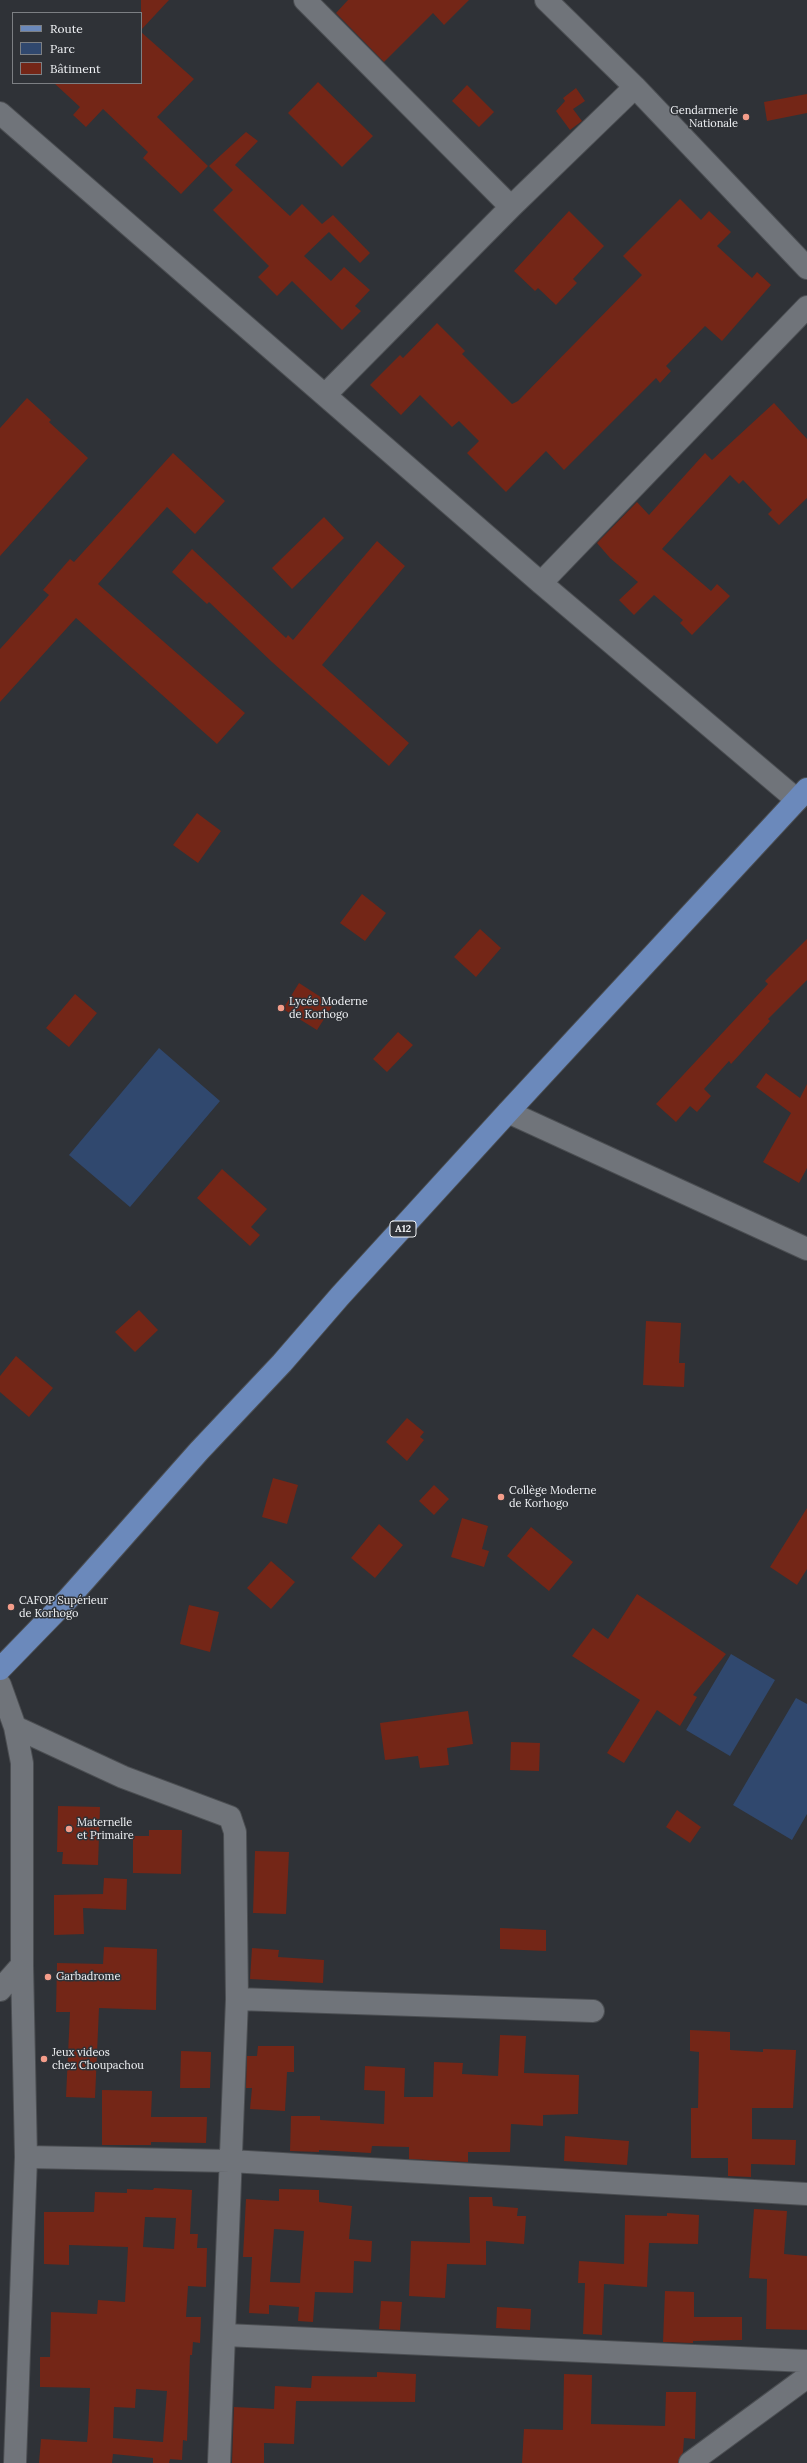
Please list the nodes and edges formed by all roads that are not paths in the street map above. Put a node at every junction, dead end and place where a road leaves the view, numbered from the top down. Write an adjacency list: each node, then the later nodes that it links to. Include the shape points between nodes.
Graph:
1 (305, 0): 5 (street)
2 (546, 0): 3 (street)
3 (635, 87): 5 (street); 6 (street)
4 (0, 113): 8 (street)
5 (511, 207): 8 (street)
6 (807, 268)
7 (807, 307): 9 (street)
8 (325, 395): 9 (street)
9 (541, 583): 10 (street)
10 (802, 795): 11 (main road, A12)
11 (508, 1112): 12 (street); 13 (main road, A12, via 282,1363 198,1451 67,1600)
12 (807, 1249)
13 (0, 1670)
14 (0, 1685): 15 (street)
15 (15, 1727): 16 (street, via 22,1763); 18 (street, via 122,1777 230,1817 235,1832)
16 (22, 1965): 17 (street); 20 (street)
17 (0, 1990)
18 (238, 1999): 19 (street); 21 (street)
19 (593, 2011)
20 (26, 2157): 21 (street); 26 (street)
21 (230, 2161): 22 (street); 23 (street)
22 (807, 2194)
23 (225, 2336): 24 (street); 27 (street)
24 (807, 2361)
25 (807, 2377): 28 (street)
26 (10, 2450)
27 (219, 2463)
28 (690, 2463)

